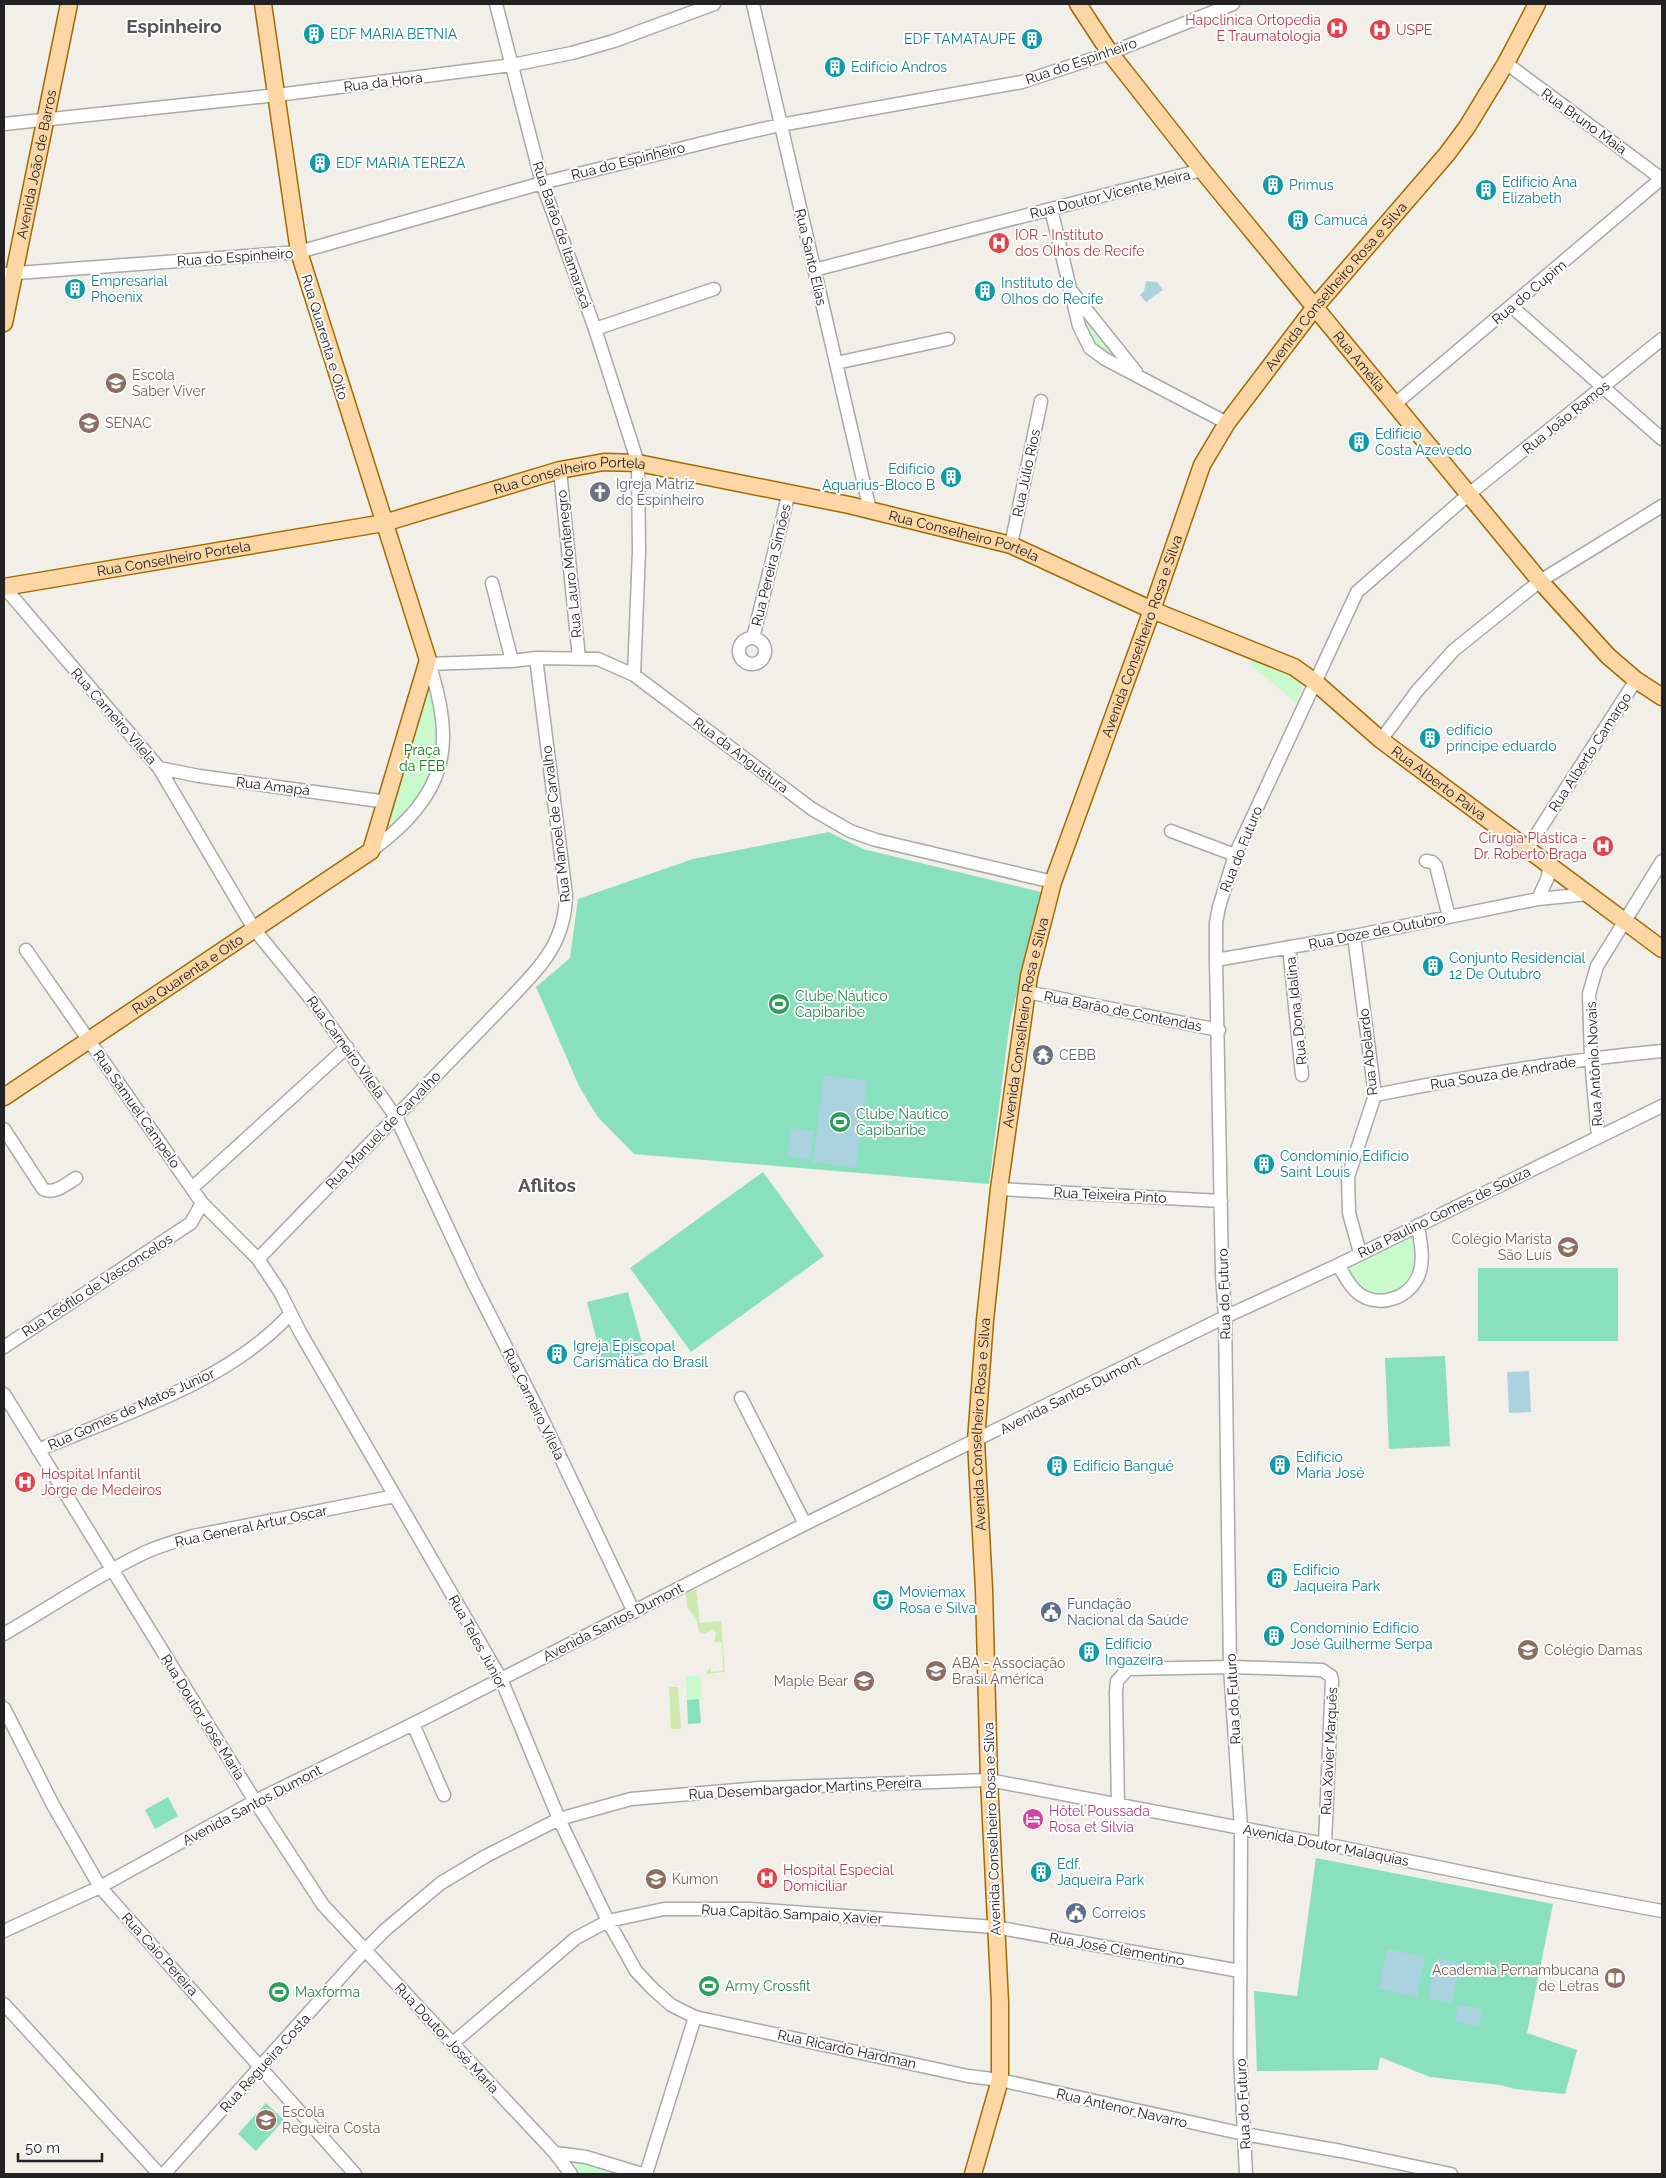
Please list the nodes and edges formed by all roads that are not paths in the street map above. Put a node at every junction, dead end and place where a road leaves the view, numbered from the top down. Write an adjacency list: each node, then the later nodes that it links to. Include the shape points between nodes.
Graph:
1 (69, 4): 13 (main road, Avenida João de Barros)
2 (264, 4): 12 (main road, Rua Quarenta e Oito)
3 (496, 4): 11 (street, Rua Barão de Itamaracá)
4 (714, 4): 11 (street, Rua da Hora, via 614,41)
5 (753, 4): 15 (street, Rua Santo Elias)
6 (1078, 4): 9 (main road, Rua Amélia)
7 (1233, 4): 9 (street, Rua do Espinheiro)
8 (1538, 4): 10 (main road, Avenida Conselheiro Rosa e Silva)
9 (1110, 53): 15 (street, Rua do Espinheiro, via 1022,82); 16 (main road, Rua Amélia)
10 (1506, 63): 17 (street, Rua Bruno Maia); 25 (main road, Avenida Conselheiro Rosa e Silva, via 1447,154)
11 (512, 65): 12 (street, Rua da Hora); 18 (street, Rua Barão de Itamaracá)
12 (277, 95): 13 (street, Rua da Hora); 20 (main road, Rua Quarenta e Oito)
13 (44, 120): 14 (street, Rua da Hora); 22 (main road, Avenida João de Barros)
14 (4, 124)
15 (780, 125): 18 (street, Rua do Espinheiro); 21 (street, Rua Santo Elias)
16 (1202, 170): 19 (street, Rua Doutor Vicente Meira); 25 (main road, Rua Amélia)
17 (1662, 178): 26 (street, Rua do Cupim)
18 (542, 183): 20 (street, Rua do Espinheiro); 28 (street, Rua Barão de Itamaracá)
19 (1051, 209): 21 (street, Rua Doutor Vicente Meira); 23 (street)
20 (299, 252): 22 (street, Rua do Espinheiro); 44 (main road, Rua Quarenta e Oito)
21 (814, 270): 31 (street, Rua Santo Elias)
22 (9, 273): 27 (main road, Avenida João de Barros)
23 (1069, 288): 32 (street); 32 (street, via 1079,326 1090,348)
24 (714, 289): 28 (street)
25 (1315, 307): 35 (main road, Rua Amélia); 36 (main road, Avenida Conselheiro Rosa e Silva)
26 (1512, 307): 33 (street); 35 (street, Rua do Cupim)
27 (4, 323)
28 (595, 329): 38 (street, Rua Barão de Itamaracá)
29 (948, 339): 31 (street)
30 (1662, 339): 33 (street, Rua João Ramos)
31 (836, 363): 43 (street, Rua Santo Elias)
32 (1138, 376): 36 (street)
33 (1603, 387): 37 (street); 41 (street, Rua João Ramos)
34 (1041, 401): 45 (street, Rua Júlio Rios)
35 (1395, 404): 41 (main road, Rua Amélia)
36 (1227, 423): 49 (main road, Avenida Conselheiro Rosa e Silva, via 1202,465)
37 (1662, 439)
38 (638, 463): 39 (main road, Rua Conselheiro Portela, via 604,462); 40 (main road, Rua Conselheiro Portela); 55 (street, Rua Barão de Itamaracá, via 639,551)
39 (560, 470): 44 (main road, Rua Conselheiro Portela); 52 (street, Rua Lauro Montenegro)
40 (789, 492): 43 (main road, Rua Conselheiro Portela); 50 (street, Rua Pereira Simões)
41 (1469, 494): 46 (main road, Rua Amélia); 57 (street, Rua do Futuro, via 1357,592)
42 (1662, 506): 46 (street)
43 (870, 510): 45 (main road, Rua Conselheiro Portela)
44 (384, 524): 48 (main road, Rua Conselheiro Portela); 54 (main road, Rua Quarenta e Oito)
45 (1012, 545): 49 (main road, Rua Conselheiro Portela)
46 (1540, 581): 56 (main road, Rua Amélia, via 1608,656); 59 (street, via 1454,650 1417,691)
47 (492, 583): 53 (street)
48 (4, 587): 60 (street, Rua Carneiro Vilela)
49 (1152, 610): 57 (main road, Rua Conselheiro Portela, via 1272,657); 69 (main road, Avenida Conselheiro Rosa e Silva)
50 (753, 638)
51 (536, 658): 52 (street, Rua da Angustura); 53 (street, Rua da Angustura); 81 (street, Rua Manoel de Carvalho, via 566,913 554,948)
52 (579, 658): 55 (street, Rua da Angustura, via 598,659)
53 (512, 661): 54 (street, Rua da Angustura)
54 (428, 662): 61 (main road); 64 (street, Rua Quarenta e Oito, via 442,712 444,748 439,766 422,804 392,836)
55 (634, 675): 69 (street, Rua da Angustura, via 812,809 850,831)
56 (1636, 680): 58 (main road, Rua Amélia); 63 (street, Rua Alberto Camargo)
57 (1316, 682): 59 (main road, Rua Alberto Paiva); 65 (street, Rua do Futuro)
58 (1662, 698)
59 (1381, 740): 63 (main road, Rua Alberto Paiva)
60 (159, 768): 61 (street, Rua Amapá); 74 (street, Rua Carneiro Vilela)
61 (387, 802): 64 (main road)
62 (1171, 831): 65 (street)
63 (1527, 849): 68 (main road, Rua Alberto Paiva)
64 (372, 851): 74 (main road, Rua Quarenta e Oito)
65 (1235, 855): 79 (street, Rua do Futuro, via 1216,923)
66 (1426, 861): 72 (street, via 1436,866)
67 (1662, 861): 73 (street, Rua Antônio Novais)
68 (1549, 864): 70 (main road, Rua Alberto Paiva); 71 (street, via 1546,882)
69 (1053, 882): 80 (main road, Avenida Conselheiro Rosa e Silva)
70 (1588, 894): 71 (street, Rua Doze de Outubro); 73 (main road, Rua Alberto Paiva)
71 (1538, 899): 72 (street, Rua Doze de Outubro)
72 (1449, 917): 75 (street, Rua Doze de Outubro)
73 (1624, 921): 77 (main road, Rua Alberto Paiva); 86 (street, Rua Antônio Novais, via 1597,966 1589,994)
74 (254, 929): 83 (main road, Rua Quarenta e Oito); 84 (street, Rua Carneiro Vilela)
75 (1354, 936): 76 (street, Rua Doze de Outubro); 88 (street, Rua Abelardo)
76 (1289, 947): 79 (street, Rua Doze de Outubro); 87 (street, Rua Dona Idalina)
77 (1662, 949)
78 (26, 950): 83 (street, Rua Samuel Campelo)
79 (1216, 960): 82 (street, Rua do Futuro)
80 (1027, 992): 82 (street, Rua Barão de Contendas); 96 (main road, Avenida Conselheiro Rosa e Silva)
81 (508, 1001): 91 (street, Rua Manuel de Carvalho)
82 (1218, 1030): 97 (street, Rua do Futuro)
83 (89, 1040): 89 (main road, Rua Quarenta e Oito); 95 (street, Rua Samuel Campelo)
84 (347, 1047): 91 (street, Rua Carneiro Vilela); 95 (street)
85 (1662, 1051): 86 (street, Rua Souza de Andrade)
86 (1591, 1059): 88 (street, Rua Souza de Andrade, via 1473,1076); 93 (street, Rua Antônio Novais)
87 (1302, 1075)
88 (1375, 1095): 102 (street, Rua Abelardo, via 1348,1177 1348,1213)
89 (4, 1097)
90 (1662, 1106): 93 (street, Rua Paulino Gomes de Souza)
91 (396, 1117): 103 (street, Rua Manuel de Carvalho); 117 (street, Rua Carneiro Vilela)
92 (4, 1129): 94 (street, via 43,1190 53,1191)
93 (1598, 1137): 101 (street, Rua Paulino Gomes de Souza)
94 (76, 1178)
95 (192, 1188): 98 (street, Rua Samuel Campelo)
96 (999, 1189): 97 (street, Rua Teixeira Pinto); 112 (main road, Avenida Conselheiro Rosa e Silva)
97 (1221, 1201): 106 (street, Rua do Futuro)
98 (202, 1203): 99 (street, Rua Samuel Campelo); 100 (street, Rua Teófilo de Vasconcelos)
99 (216, 1218): 100 (street, Rua Teófilo de Vasconcelos); 103 (street, Rua Samuel Campelo)
100 (191, 1223): 109 (street, Rua Teófilo de Vasconcelos)
101 (1418, 1225): 102 (street, Rua Paulino Gomes de Souza); 104 (street, via 1421,1269 1403,1294 1382,1302 1365,1298 1350,1285)
102 (1360, 1253): 104 (street, Rua Paulino Gomes de Souza)
103 (258, 1259): 105 (street, Rua Teles Júnior)
104 (1338, 1265): 106 (street, Rua Paulino Gomes de Souza)
105 (290, 1314): 107 (street, Rua Teles Júnior); 108 (street, Rua Gomes de Matos Júnior)
106 (1225, 1317): 112 (street, Avenida Santos Dumont); 119 (street, Rua do Futuro)
107 (300, 1332): 108 (street); 114 (street, Rua Teles Júnior)
108 (274, 1333): 113 (street, Rua Gomes de Matos Júnior, via 242,1357 205,1378)
109 (4, 1347)
110 (4, 1394): 113 (street, Rua Doutor José Maria)
111 (740, 1398): 115 (street)
112 (976, 1441): 115 (street, Avenida Santos Dumont); 123 (main road, Avenida Conselheiro Rosa e Silva)
113 (38, 1450): 116 (street, Rua Doutor José Maria)
114 (395, 1496): 116 (street, Rua General Artur Oscar, via 193,1536 146,1552); 120 (street, Rua Teles Júnior)
115 (805, 1524): 117 (street, Avenida Santos Dumont)
116 (112, 1570): 118 (street, Rua General Artur Oscar); 125 (street, Rua Doutor José Maria)
117 (634, 1612): 120 (street, Avenida Santos Dumont)
118 (4, 1634)
119 (1230, 1667): 126 (street, Rua Xavier Marquês, via 1135,1667 1121,1674 1116,1692); 128 (street, Rua do Futuro); 129 (street, Rua Xavier Marquês, via 1322,1670 1331,1676)
120 (501, 1679): 122 (street, Avenida Santos Dumont); 127 (street, Rua Teles Júnior)
121 (4, 1708): 130 (street, Rua Caio Pereira, via 53,1805)
122 (413, 1724): 124 (street); 125 (street, Avenida Santos Dumont)
123 (989, 1780): 126 (street, Avenida Doutor Malaquias); 127 (street, Rua Desembargador Martins Pereira, via 760,1788 650,1797 631,1799); 133 (main road, Avenida Conselheiro Rosa e Silva)
124 (444, 1795)
125 (255, 1801): 130 (street, Avenida Santos Dumont); 135 (street, Rua Doutor José Maria, via 323,1905)
126 (1118, 1806): 128 (street, Avenida Doutor Malaquias)
127 (559, 1819): 132 (street, Rua Teles Júnior); 135 (street, Rua Desembargador Martins Pereira, via 441,1883)
128 (1241, 1828): 129 (street, Avenida Doutor Malaquias); 136 (street, Rua do Futuro)
129 (1325, 1844): 131 (street, Avenida Doutor Malaquias)
130 (100, 1887): 134 (street, Avenida Santos Dumont); 140 (street, Rua Caio Pereira)
131 (1662, 1911)
132 (608, 1921): 133 (street, Rua Capitão Sampaio Xavier, via 664,1909 750,1909); 138 (street, Rua Teles Júnior, via 636,1971 652,1989 671,2005); 139 (street, Rua Capitão Sampaio Xavier, via 576,1938)
133 (995, 1927): 136 (street, Rua José Clementino); 141 (main road, Avenida Conselheiro Rosa e Silva, via 1000,2003)
134 (4, 1931)
135 (365, 1950): 139 (street, Rua Doutor José Maria); 140 (street, Rua Regueira Costa)
136 (1240, 1971): 142 (street, Rua do Futuro)
137 (4, 2004): 146 (street)
138 (695, 2017): 141 (street, Rua Ricardo Hardman, via 968,2076); 150 (street)
139 (452, 2043): 143 (street, Rua Doutor José Maria)
140 (262, 2068): 147 (street, Rua Regueira Costa); 148 (street, Rua Caio Pereira)
141 (1000, 2080): 142 (street, Rua Antenor Navarro); 151 (main road, Avenida Conselheiro Rosa e Silva)
142 (1244, 2134): 152 (street, Rua do Futuro); 153 (street, Rua Antenor Navarro)
143 (555, 2154): 144 (street); 145 (street, Rua Doutor José Maria)
144 (576, 2155): 145 (street, via 568,2161); 149 (street)
145 (569, 2172)
146 (159, 2174)
147 (164, 2174)
148 (355, 2174)
149 (642, 2174)
150 (646, 2174)
151 (973, 2174)
152 (1246, 2174)
153 (1451, 2174)

